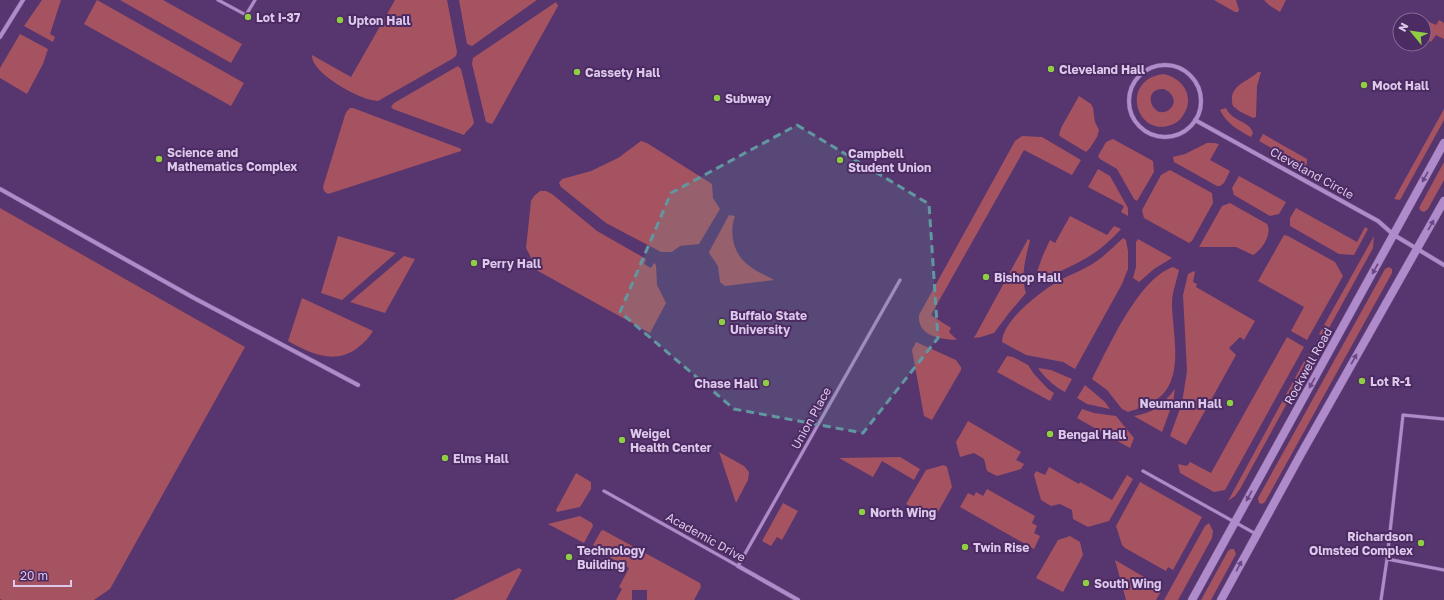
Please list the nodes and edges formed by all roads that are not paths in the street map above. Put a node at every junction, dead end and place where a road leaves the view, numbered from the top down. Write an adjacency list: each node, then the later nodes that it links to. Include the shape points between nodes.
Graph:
1 (23, 0): 4 (street)
2 (218, 0): 3 (lane, via 246,15)
3 (254, 0)
4 (0, 37)
5 (1195, 120): 5 (street, via 1201,102 1199,90 1194,79 1185,71 1175,66 1163,65 1141,73 1134,83 1129,106 1140,126 1149,133 1173,136); 9 (street, Cleveland Circle, via 1378,221)
6 (1444, 142): 9 (street, Rockwell Road, one-way to 9)
7 (0, 189): 13 (street, via 194,298)
8 (1444, 201): 10 (street, one-way to 8)
9 (1394, 235): 10 (street, Cleveland Circle); 17 (street, Rockwell Road, one-way to 17)
10 (1417, 248): 11 (street, Cleveland Circle); 18 (street, one-way to 10)
11 (1444, 265)
12 (900, 280): 20 (lane, Union Place)
13 (358, 385)
14 (1444, 419): 19 (lane, via 1403,415)
15 (1143, 471): 17 (lane)
16 (604, 491): 20 (lane, Academic Drive)
17 (1235, 522): 18 (lane); 23 (street, Rockwell Road)
18 (1256, 534): 24 (street, one-way to 18)
19 (1387, 559): 21 (lane); 25 (lane)
20 (738, 566): 22 (street, Academic Drive)
21 (1444, 570)
22 (798, 600)
23 (1192, 600)
24 (1221, 600)
25 (1381, 600)

